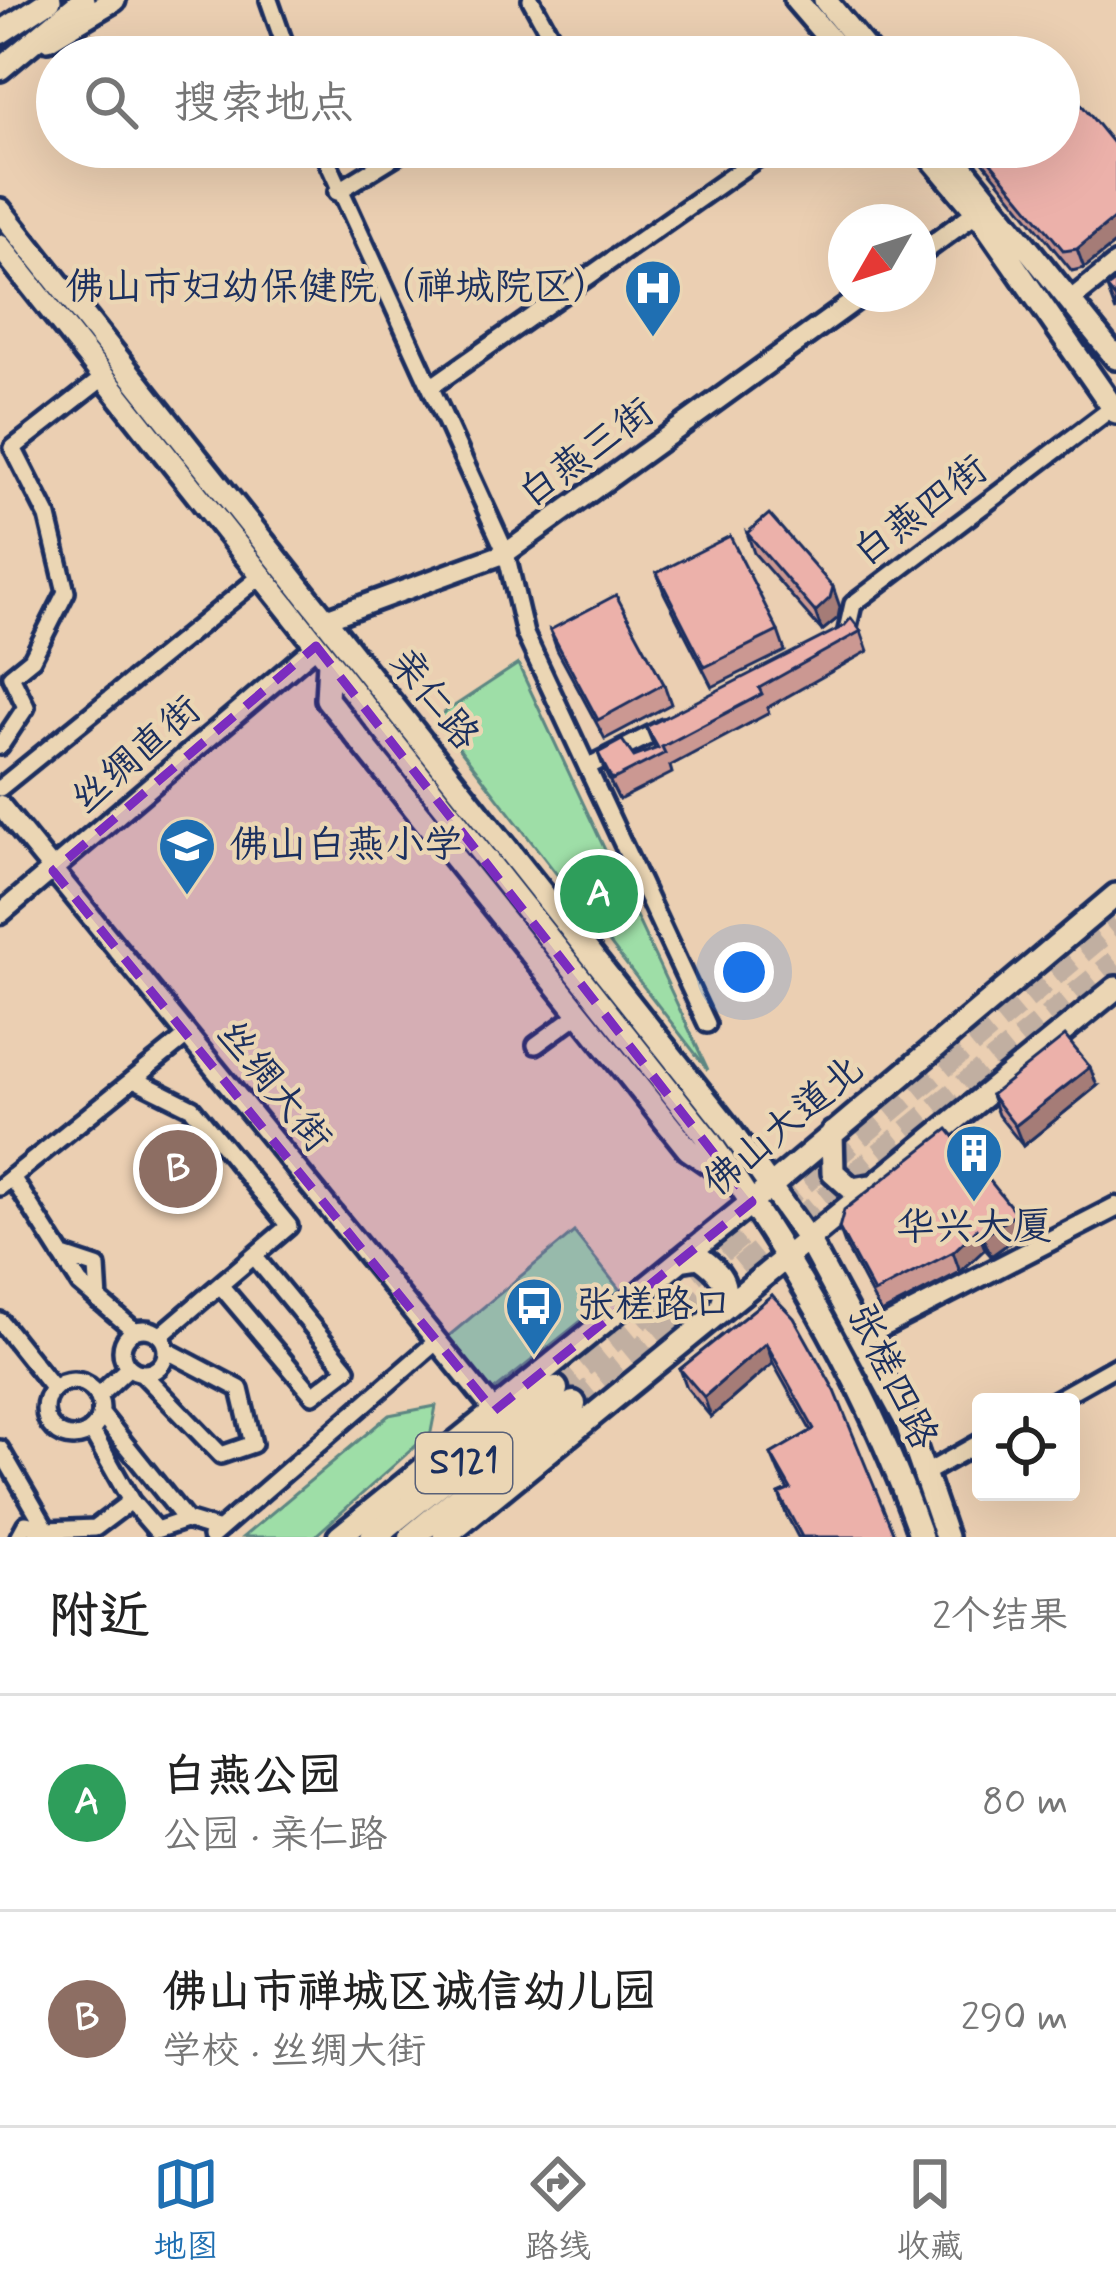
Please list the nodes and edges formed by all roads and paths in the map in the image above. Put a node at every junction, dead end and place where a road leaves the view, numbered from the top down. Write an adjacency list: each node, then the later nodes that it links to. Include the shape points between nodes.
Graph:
1 (83, 0): 9 (main road)
2 (114, 0): 10 (main road)
3 (269, 0): 11 (street)
4 (531, 0): 12 (street)
5 (796, 0): 13 (main road)
6 (825, 0): 14 (main road)
7 (40, 3): 8 (main road)
8 (0, 33)
9 (41, 36)
10 (55, 36)
11 (282, 36)
12 (551, 36)
13 (827, 36)
14 (855, 36)
15 (36, 41): 17 (main road)
16 (36, 45): 17 (main road)
17 (25, 50): 18 (main road)
18 (0, 69)
19 (328, 168): 24 (street)
20 (376, 168): 24 (street)
21 (743, 168): 34 (street)
22 (940, 168): 26 (main road)
23 (963, 168): 30 (main road)
24 (337, 192): 34 (street)
25 (0, 210): 40 (main road, 亲仁路)
26 (977, 212): 27 (street); 35 (main road)
27 (936, 242)
28 (0, 246): 33 (main road, 亲仁路)
29 (1116, 264): 30 (street)
30 (1072, 299): 32 (main road)
31 (839, 312): 38 (street, 白燕三街)
32 (1116, 358)
33 (104, 377): 37 (street); 39 (main road, 亲仁路)
34 (431, 387): 38 (street)
35 (1114, 410): 41 (street, 白燕四街, via 854,604 846,635)
36 (0, 430): 37 (street)
37 (13, 448): 43 (street, via 48,517 66,592 32,659)
38 (506, 553): 40 (street, 白燕三街); 46 (street, via 525,634)
39 (261, 576): 42 (main road, 亲仁路); 47 (street)
40 (323, 620): 61 (main road, 亲仁路, via 727,1126)
41 (826, 645)
42 (322, 654): 49 (street, 丝绸直街); 53 (main road, via 327,698); 61 (main road, 亲仁路)
43 (5, 669): 45 (street, via 26,707)
44 (687, 716): 46 (street)
45 (0, 746)
46 (587, 767): 54 (street)
47 (0, 788)
48 (0, 806): 49 (street, 丝绸大街)
49 (53, 871): 51 (street, 丝绸直街); 55 (street, 丝绸大街)
50 (1116, 895): 58 (main road, 佛山大道北)
51 (0, 914)
52 (1116, 988): 60 (main road)
53 (580, 1013): 56 (street); 61 (main road, via 688,1149)
54 (706, 1024)
55 (188, 1035): 57 (street); 74 (street, 丝绸大街)
56 (536, 1046)
57 (134, 1079): 59 (street); 66 (street, via 192,1108 289,1226)
58 (832, 1133): 60 (main road, via 833,1172 852,1189); 61 (main road, 佛山大道北)
59 (6, 1182): 65 (street)
60 (870, 1186): 63 (main road)
61 (754, 1191): 63 (main road, 亲仁路); 64 (main road, 亲仁路); 67 (main road, 佛山大道北)
62 (1116, 1207): 73 (street)
63 (807, 1238): 64 (main road); 73 (main road, 张槎四路)
64 (788, 1253): 70 (main road); 97 (main road, 张槎四路, via 890,1448)
65 (61, 1255): 69 (street); 69 (street, via 97,1267)
66 (254, 1256): 68 (street); 68 (street, via 347,1369 314,1395)
67 (679, 1261): 70 (main road, via 699,1257 719,1271 727,1294); 82 (main road, 佛山大道北)
68 (220, 1285): 75 (street)
69 (99, 1301): 72 (street)
70 (721, 1308): 81 (main road)
71 (1, 1323): 78 (street)
72 (134, 1330): 75 (street, via 148,1328); 77 (street, via 122,1348)
73 (861, 1338): 87 (main road, 张槎四路)
74 (437, 1341): 82 (street, 丝绸大街); 91 (street)
75 (163, 1342): 77 (street, via 162,1364); 77 (street, via 240,1390 253,1444 221,1455)
76 (1116, 1366): 79 (street)
77 (136, 1370): 80 (street)
78 (53, 1389): 80 (street, via 77,1381); 84 (street, via 46,1414 56,1430)
79 (1068, 1393)
80 (98, 1396): 83 (street)
81 (572, 1403): 94 (highway, S121); 95 (highway, S121); 96 (main road)
82 (494, 1411): 93 (main road, 佛山大道北)
83 (101, 1414): 84 (street); 89 (street)
84 (91, 1430): 88 (street)
85 (972, 1447): 87 (street)
86 (0, 1449): 90 (street)
87 (924, 1474): 98 (main road, 张槎四路)
88 (130, 1501): 89 (street, via 156,1530); 90 (street, via 95,1528)
89 (186, 1520): 91 (street)
90 (43, 1533): 92 (street, via 26,1524)
91 (215, 1533)
92 (19, 1537)
93 (339, 1537)
94 (373, 1537)
95 (412, 1537)
96 (444, 1537)
97 (921, 1537)
98 (946, 1537)

